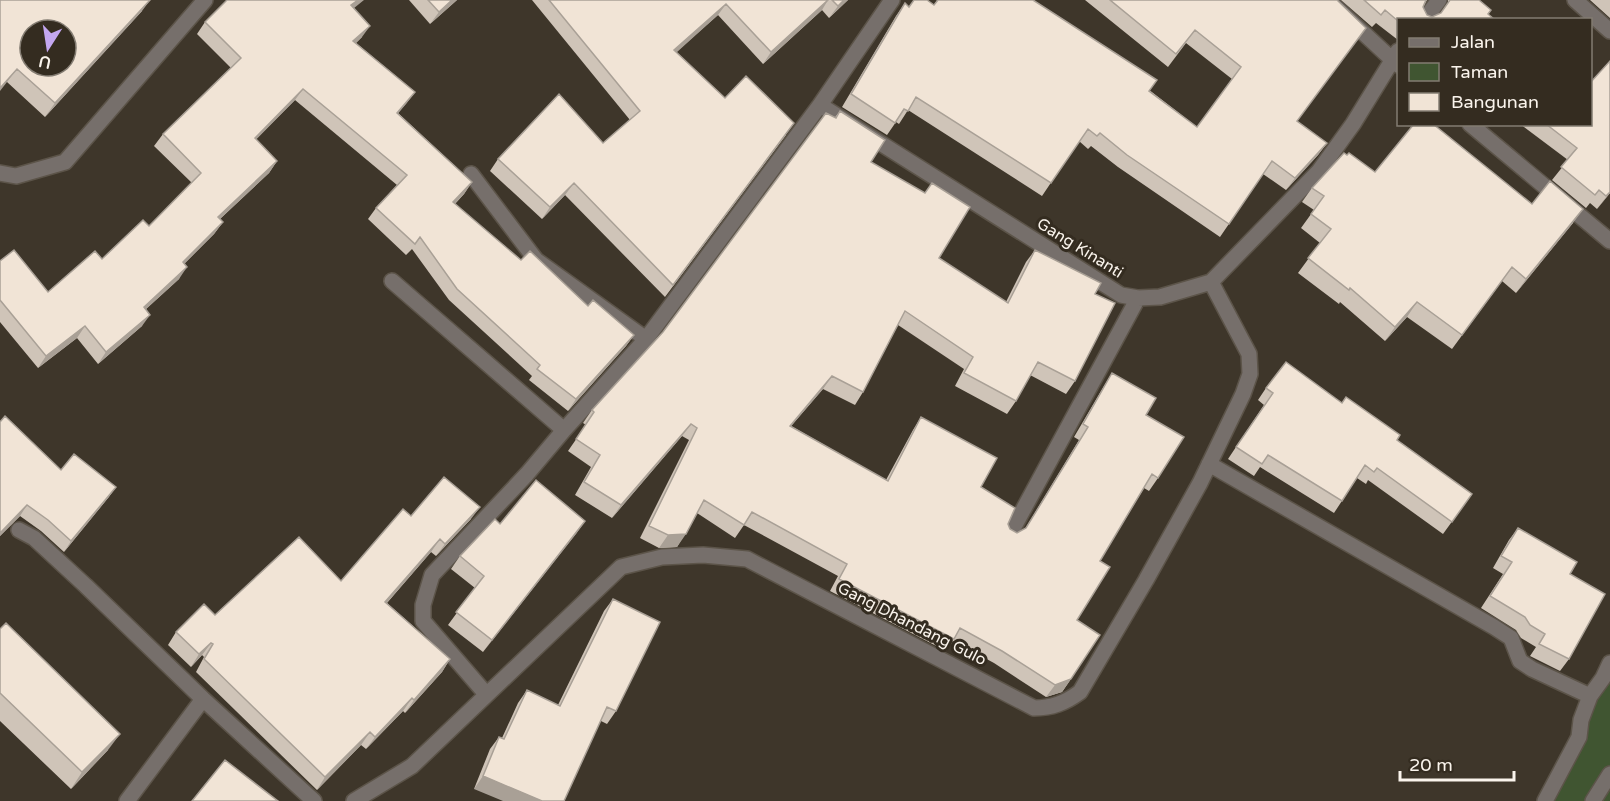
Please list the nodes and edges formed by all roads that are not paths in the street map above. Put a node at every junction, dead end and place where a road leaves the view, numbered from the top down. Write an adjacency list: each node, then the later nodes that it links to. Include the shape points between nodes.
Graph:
1 (205, 0): 11 (street, via 65,162 16,176)
2 (892, 0): 9 (street)
3 (1328, 0): 8 (street)
4 (1439, 0): 6 (street)
5 (1575, 0): 7 (street)
6 (1426, 18)
7 (1610, 31)
8 (1396, 58): 15 (street, Gang Kinanti, via 1318,171)
9 (820, 105): 16 (street, Gang Kinanti, via 1121,296); 17 (street)
10 (1472, 126): 13 (street)
11 (0, 174)
12 (471, 174): 17 (street, via 536,260)
13 (1610, 241)
14 (392, 281): 18 (street)
15 (1211, 282): 16 (street, Gang Kinanti, via 1160,297); 19 (street, Gang Dhandang Gulo, via 1249,354 1250,374)
16 (1138, 298): 21 (street)
17 (646, 339): 18 (street)
18 (564, 430): 23 (street, via 432,575 423,605 423,621)
19 (1209, 464): 23 (street, Gang Dhandang Gulo, via 1080,692 1050,708 1034,708 747,559 704,555 662,557 621,567); 24 (street, via 1494,627 1511,638 1520,661)
20 (19, 530): 25 (street, via 34,538)
21 (1009, 536)
22 (1610, 663): 24 (street)
23 (486, 694): 29 (street, Gang Dhandang Gulo, via 412,766)
24 (1590, 696): 30 (street, via 1579,736)
25 (203, 699): 27 (street); 28 (street)
26 (1610, 774): 31 (street)
27 (127, 801)
28 (314, 801)
29 (354, 801)
30 (1545, 801)
31 (1593, 801)

